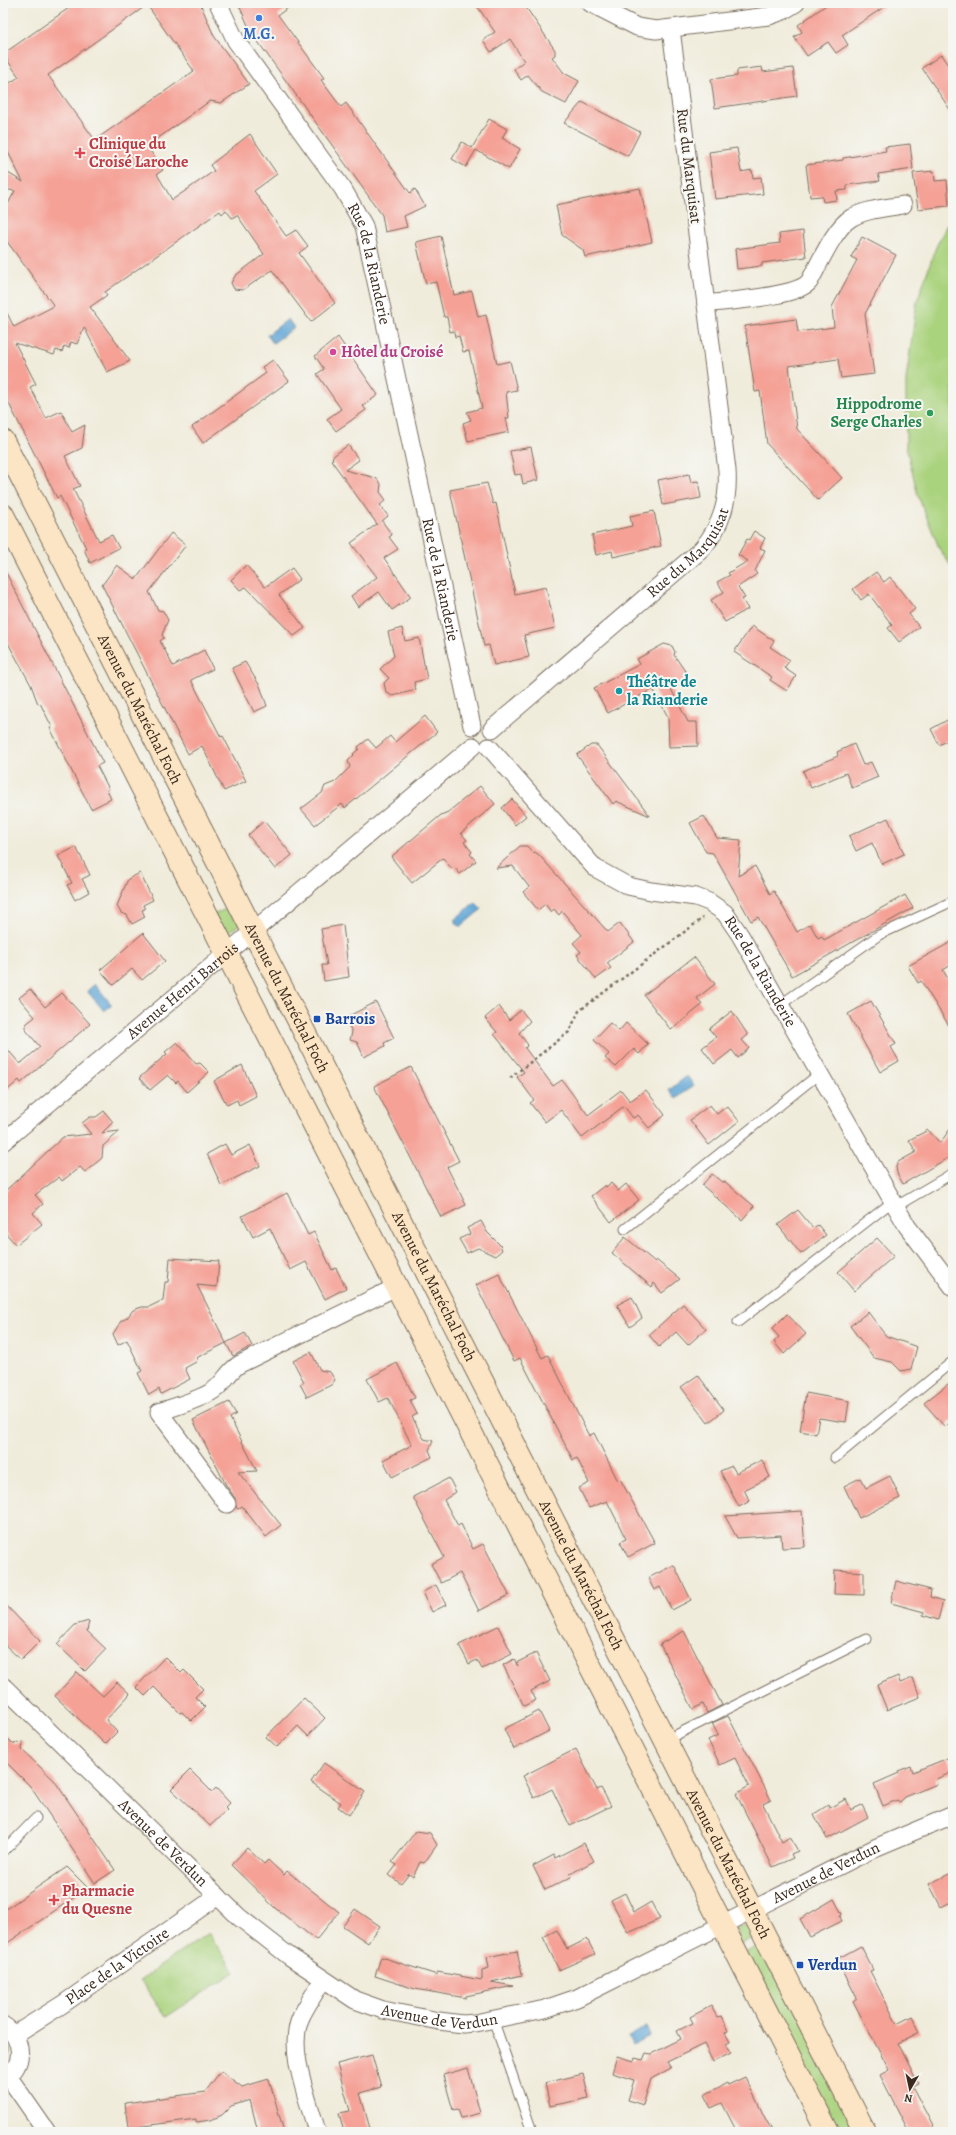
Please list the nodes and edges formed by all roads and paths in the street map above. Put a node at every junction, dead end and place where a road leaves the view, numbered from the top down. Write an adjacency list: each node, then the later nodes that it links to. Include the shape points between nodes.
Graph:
1 (218, 3): 9 (street, Rue de la Rianderie, via 236,41 343,189 364,226)
2 (590, 3): 4 (street, via 637,27)
3 (796, 3): 4 (street, via 784,11 769,16)
4 (671, 29): 6 (street, Rue du Marquisat)
5 (903, 205): 6 (street, via 859,214 847,221 839,230 809,282 801,289)
6 (706, 304): 10 (street, Rue du Marquisat, via 727,470 727,502 719,524 693,557)
7 (3, 441): 14 (main road, Avenue du Maréchal Foch)
8 (3, 515): 15 (main road, Avenue du Maréchal Foch)
9 (472, 726): 10 (street, via 483,723); 11 (street, via 468,736)
10 (492, 729): 11 (street, via 494,738)
11 (481, 746): 13 (street, Rue de la Rianderie, via 595,868 628,886 696,897); 14 (street, Avenue Henri Barrois)
12 (953, 900): 16 (lane, via 879,936)
13 (718, 907): 16 (street, Rue de la Rianderie, via 740,935); 18 (path, via 579,1011 570,1032)
14 (252, 932): 15 (street, Avenue Henri Barrois); 31 (main road, Avenue du Maréchal Foch)
15 (227, 953): 19 (street, Avenue Henri Barrois); 23 (main road, Avenue du Maréchal Foch)
16 (780, 1005): 17 (street, Rue de la Rianderie)
17 (819, 1074): 21 (street, Rue de la Rianderie); 22 (lane)
18 (510, 1078)
19 (3, 1142)
20 (953, 1173): 21 (lane)
21 (894, 1204): 24 (street, Rue de la Rianderie, via 916,1240); 25 (lane)
22 (625, 1230)
23 (396, 1287): 28 (street, via 231,1369 222,1384 213,1391 159,1412); 37 (main road, Avenue du Maréchal Foch)
24 (953, 1287)
25 (738, 1322)
26 (953, 1361): 27 (lane)
27 (835, 1458)
28 (227, 1504)
29 (867, 1639): 31 (lane)
30 (3, 1686): 35 (street, Avenue de Verdun)
31 (666, 1740): 36 (main road, Avenue du Maréchal Foch)
32 (953, 1815): 36 (street, Avenue de Verdun, via 877,1846)
33 (36, 1818): 34 (lane)
34 (3, 1852)
35 (218, 1896): 38 (street, Avenue de Verdun, via 255,1930); 40 (street, Place de la Victoire, via 63,2004)
36 (752, 1909): 37 (street, Avenue de Verdun); 46 (main road, Avenue du Maréchal Foch)
37 (722, 1924): 39 (street, Avenue de Verdun, via 577,1998 545,2009); 45 (main road, Avenue du Maréchal Foch)
38 (323, 1979): 39 (street, Avenue de Verdun, via 355,2000 383,2010 453,2023); 43 (street, via 301,2018 296,2038 298,2062)
39 (493, 2020): 44 (lane)
40 (9, 2030): 41 (street, via 19,2046 20,2055 16,2067)
41 (6, 2078): 42 (street)
42 (47, 2132)
43 (317, 2132)
44 (532, 2132)
45 (828, 2132)
46 (865, 2132)

